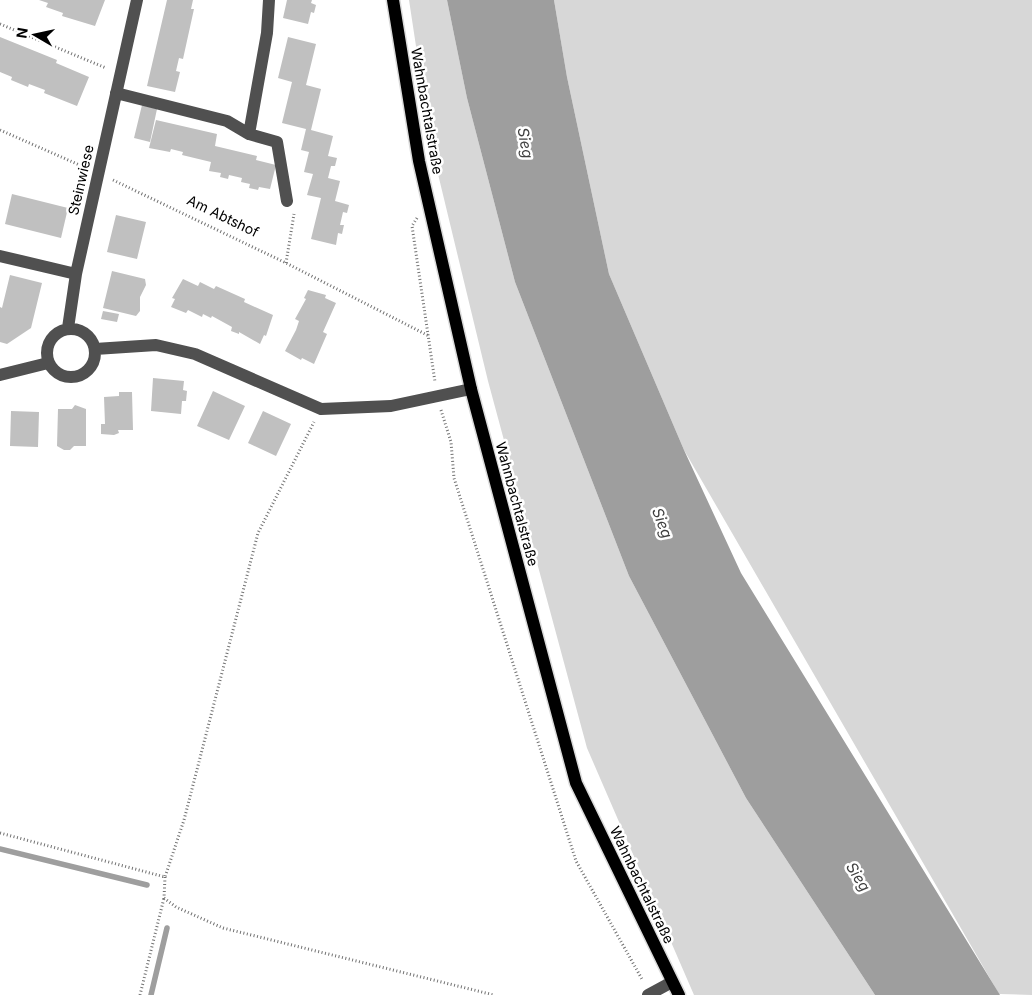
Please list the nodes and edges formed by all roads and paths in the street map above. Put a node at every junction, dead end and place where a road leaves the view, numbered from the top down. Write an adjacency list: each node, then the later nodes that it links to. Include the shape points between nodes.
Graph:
1 (137, 0): 5 (street, Steinwiese)
2 (268, 0): 8 (street, via 267,33)
3 (393, 0): 20 (main road, Wahnbachtalstraße, via 419,161)
4 (0, 24): 5 (path)
5 (120, 74): 6 (street, Steinwiese)
6 (116, 93): 8 (street, via 227,122); 9 (street, Steinwiese)
7 (0, 130): 9 (path, Am Abtshof)
8 (250, 134): 10 (street, via 278,142)
9 (97, 172): 13 (path, Am Abtshof); 14 (street, Steinwiese)
10 (287, 201): 13 (path, via 294,213)
11 (421, 209): 16 (path, via 412,226)
12 (0, 256): 14 (street)
13 (286, 263): 16 (path, Am Abtshof)
14 (76, 274): 15 (street, Steinwiese)
15 (68, 328): 17 (street, via 88,334); 18 (street, via 59,331 48,343)
16 (429, 336): 21 (path)
17 (95, 349): 18 (street, via 94,362 82,375 64,376); 22 (street, via 156,345 195,354)
18 (48, 363): 19 (street)
19 (0, 375)
20 (471, 389): 21 (street); 26 (main road, Wahnbachtalstraße, via 576,783)
21 (437, 398): 22 (street, via 391,406); 27 (path, via 451,442 454,478 576,861)
22 (321, 409): 24 (path, via 258,533 184,820)
23 (0, 833): 24 (path)
24 (165, 877): 25 (path)
25 (164, 898): 28 (path); 29 (path, via 176,907 223,928)
26 (672, 982): 27 (street); 30 (main road, Wahnbachtalstraße)
27 (649, 994)
28 (140, 995)
29 (494, 995)
30 (679, 995)

